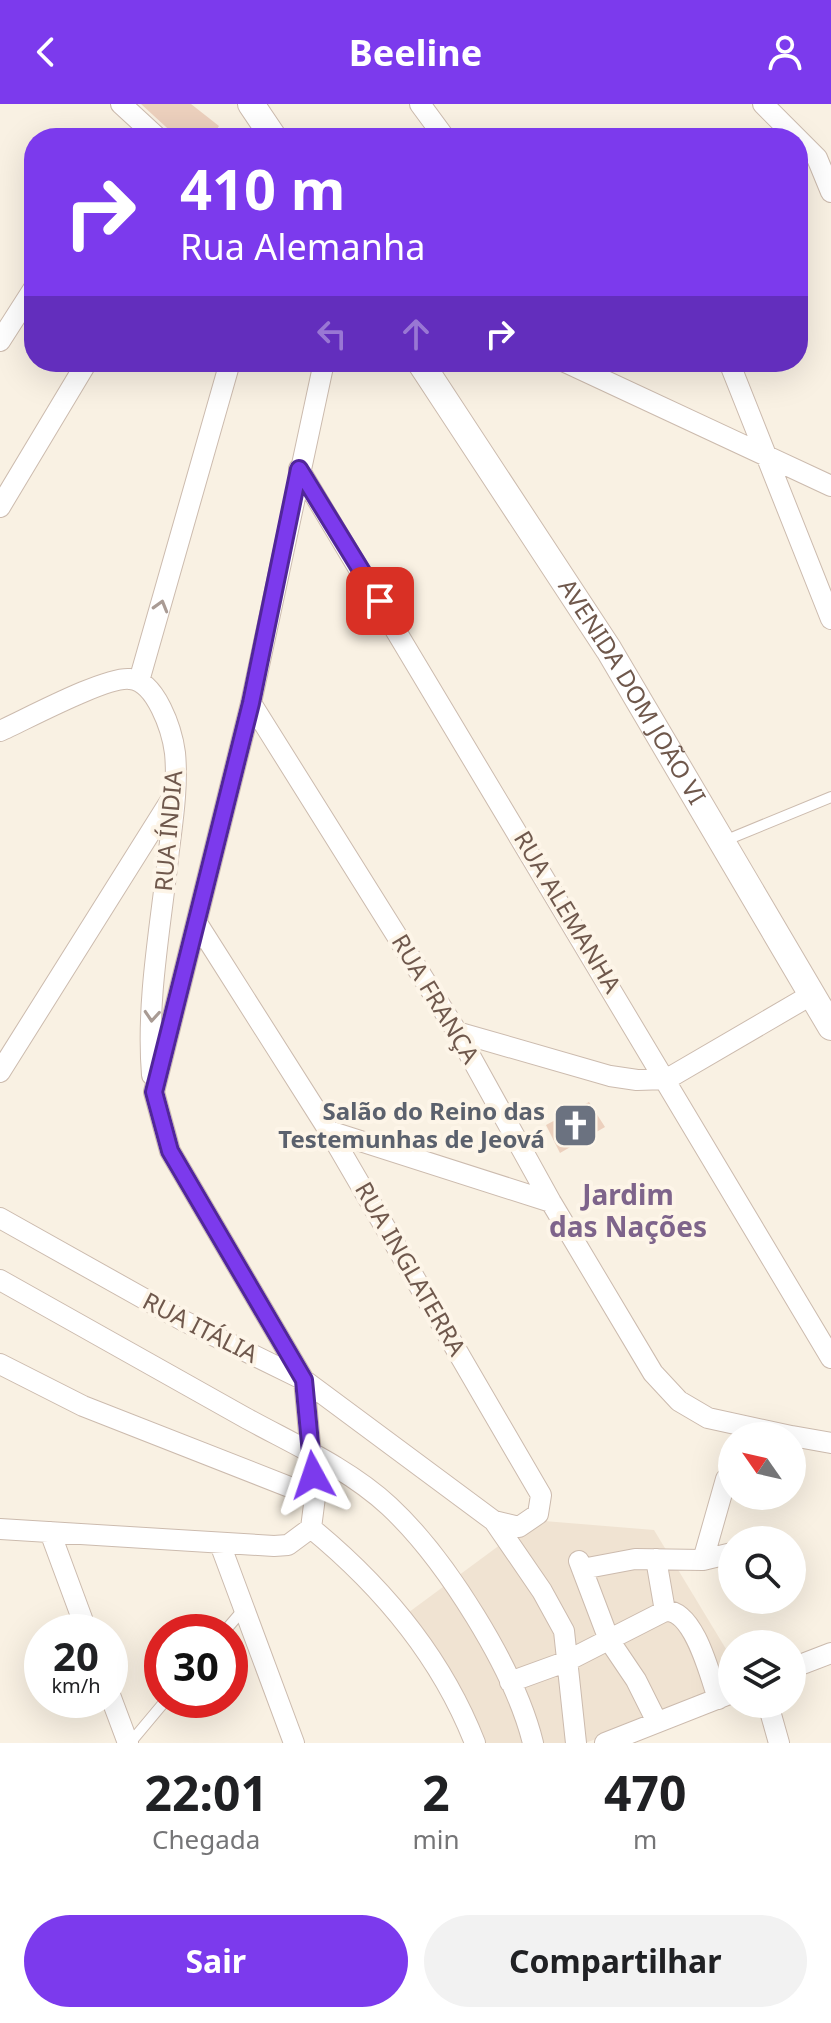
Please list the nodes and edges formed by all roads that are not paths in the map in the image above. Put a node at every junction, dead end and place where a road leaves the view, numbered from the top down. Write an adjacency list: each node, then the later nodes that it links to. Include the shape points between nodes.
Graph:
1 (121, 104): 5 (street)
2 (251, 104): 6 (street)
3 (420, 104): 7 (street)
4 (763, 104): 8 (street)
5 (133, 128)
6 (267, 128)
7 (438, 128)
8 (787, 128)
9 (808, 149): 10 (street)
10 (831, 192)
11 (24, 304): 12 (street)
12 (0, 341)
13 (81, 372): 22 (street)
14 (227, 372): 24 (street, one-way to 14)
15 (322, 372): 20 (street)
16 (427, 372): 29 (street, AVENIDA DOM JOÃO VI, via 609,650)
17 (586, 372): 19 (street)
18 (733, 372): 19 (street)
19 (767, 457): 21 (street); 23 (street)
20 (299, 469): 25 (street); 37 (street, RUA ALEMANHA)
21 (831, 486)
22 (0, 507)
23 (831, 619)
24 (139, 681): 26 (street, via 108,683); 27 (street, RUA ÍNDIA, via 169,727)
25 (251, 703): 30 (street); 35 (street, RUA FRANÇA)
26 (0, 731)
27 (176, 793): 31 (street, RUA ÍNDIA); 36 (street)
28 (831, 797): 29 (lane)
29 (722, 841): 33 (street, AVENIDA DOM JOÃO VI)
30 (197, 923): 32 (street); 39 (street, RUA INGLATERRA)
31 (158, 939): 32 (street); 38 (street, RUA ÍNDIA, one-way to 38, via 151,1027)
32 (192, 945): 38 (street)
33 (811, 995): 34 (street, AVENIDA DOM JOÃO VI); 37 (street)
34 (831, 1027)
35 (457, 1032): 37 (street, via 610,1076); 40 (street, RUA FRANÇA)
36 (0, 1072)
37 (667, 1079): 43 (street, RUA ALEMANHA)
38 (154, 1092): 45 (street, RUA ÍNDIA, via 170,1151)
39 (329, 1131): 40 (street); 52 (street, RUA INGLATERRA, via 541,1495 538,1514 530,1522 519,1527)
40 (551, 1202): 46 (street, RUA FRANÇA, via 653,1373 679,1401)
41 (0, 1218): 45 (street, RUA ITÁLIA, via 169,1313)
42 (0, 1280): 49 (street)
43 (831, 1358)
44 (0, 1364): 50 (street, via 83,1406)
45 (304, 1380): 49 (street); 52 (street, RUA ITÁLIA)
46 (727, 1422)
47 (806, 1439): 48 (street, RUA FRANÇA)
48 (831, 1443)
49 (311, 1454): 50 (street); 68 (street, via 370,1491 419,1538)
50 (315, 1497): 53 (street)
51 (718, 1507): 59 (street)
52 (494, 1521): 66 (street, RUA ITÁLIA, via 555,1612 567,1645)
53 (311, 1528): 56 (street, via 288,1545); 77 (street, via 392,1602 437,1669)
54 (0, 1529): 55 (street)
55 (50, 1532): 56 (street); 62 (street)
56 (220, 1544): 60 (street)
57 (718, 1556): 59 (street)
58 (656, 1559): 59 (street); 61 (street); 64 (street, via 581,1565)
59 (703, 1560)
60 (242, 1611): 63 (lane); 76 (street)
61 (665, 1611): 64 (street); 69 (street, via 684,1617)
62 (80, 1614)
63 (239, 1614)
64 (609, 1640): 66 (street); 74 (street)
65 (831, 1653): 67 (street)
66 (565, 1662): 68 (street); 79 (street, RUA ITÁLIA)
67 (806, 1663)
68 (510, 1682): 78 (street)
69 (718, 1683)
70 (718, 1698): 74 (street)
71 (119, 1718): 75 (street)
72 (151, 1718): 75 (lane)
73 (772, 1718): 81 (street)
74 (656, 1720): 80 (street)
75 (129, 1743)
76 (294, 1743)
77 (475, 1743)
78 (533, 1743)
79 (576, 1743)
80 (605, 1743)
81 (779, 1743)

